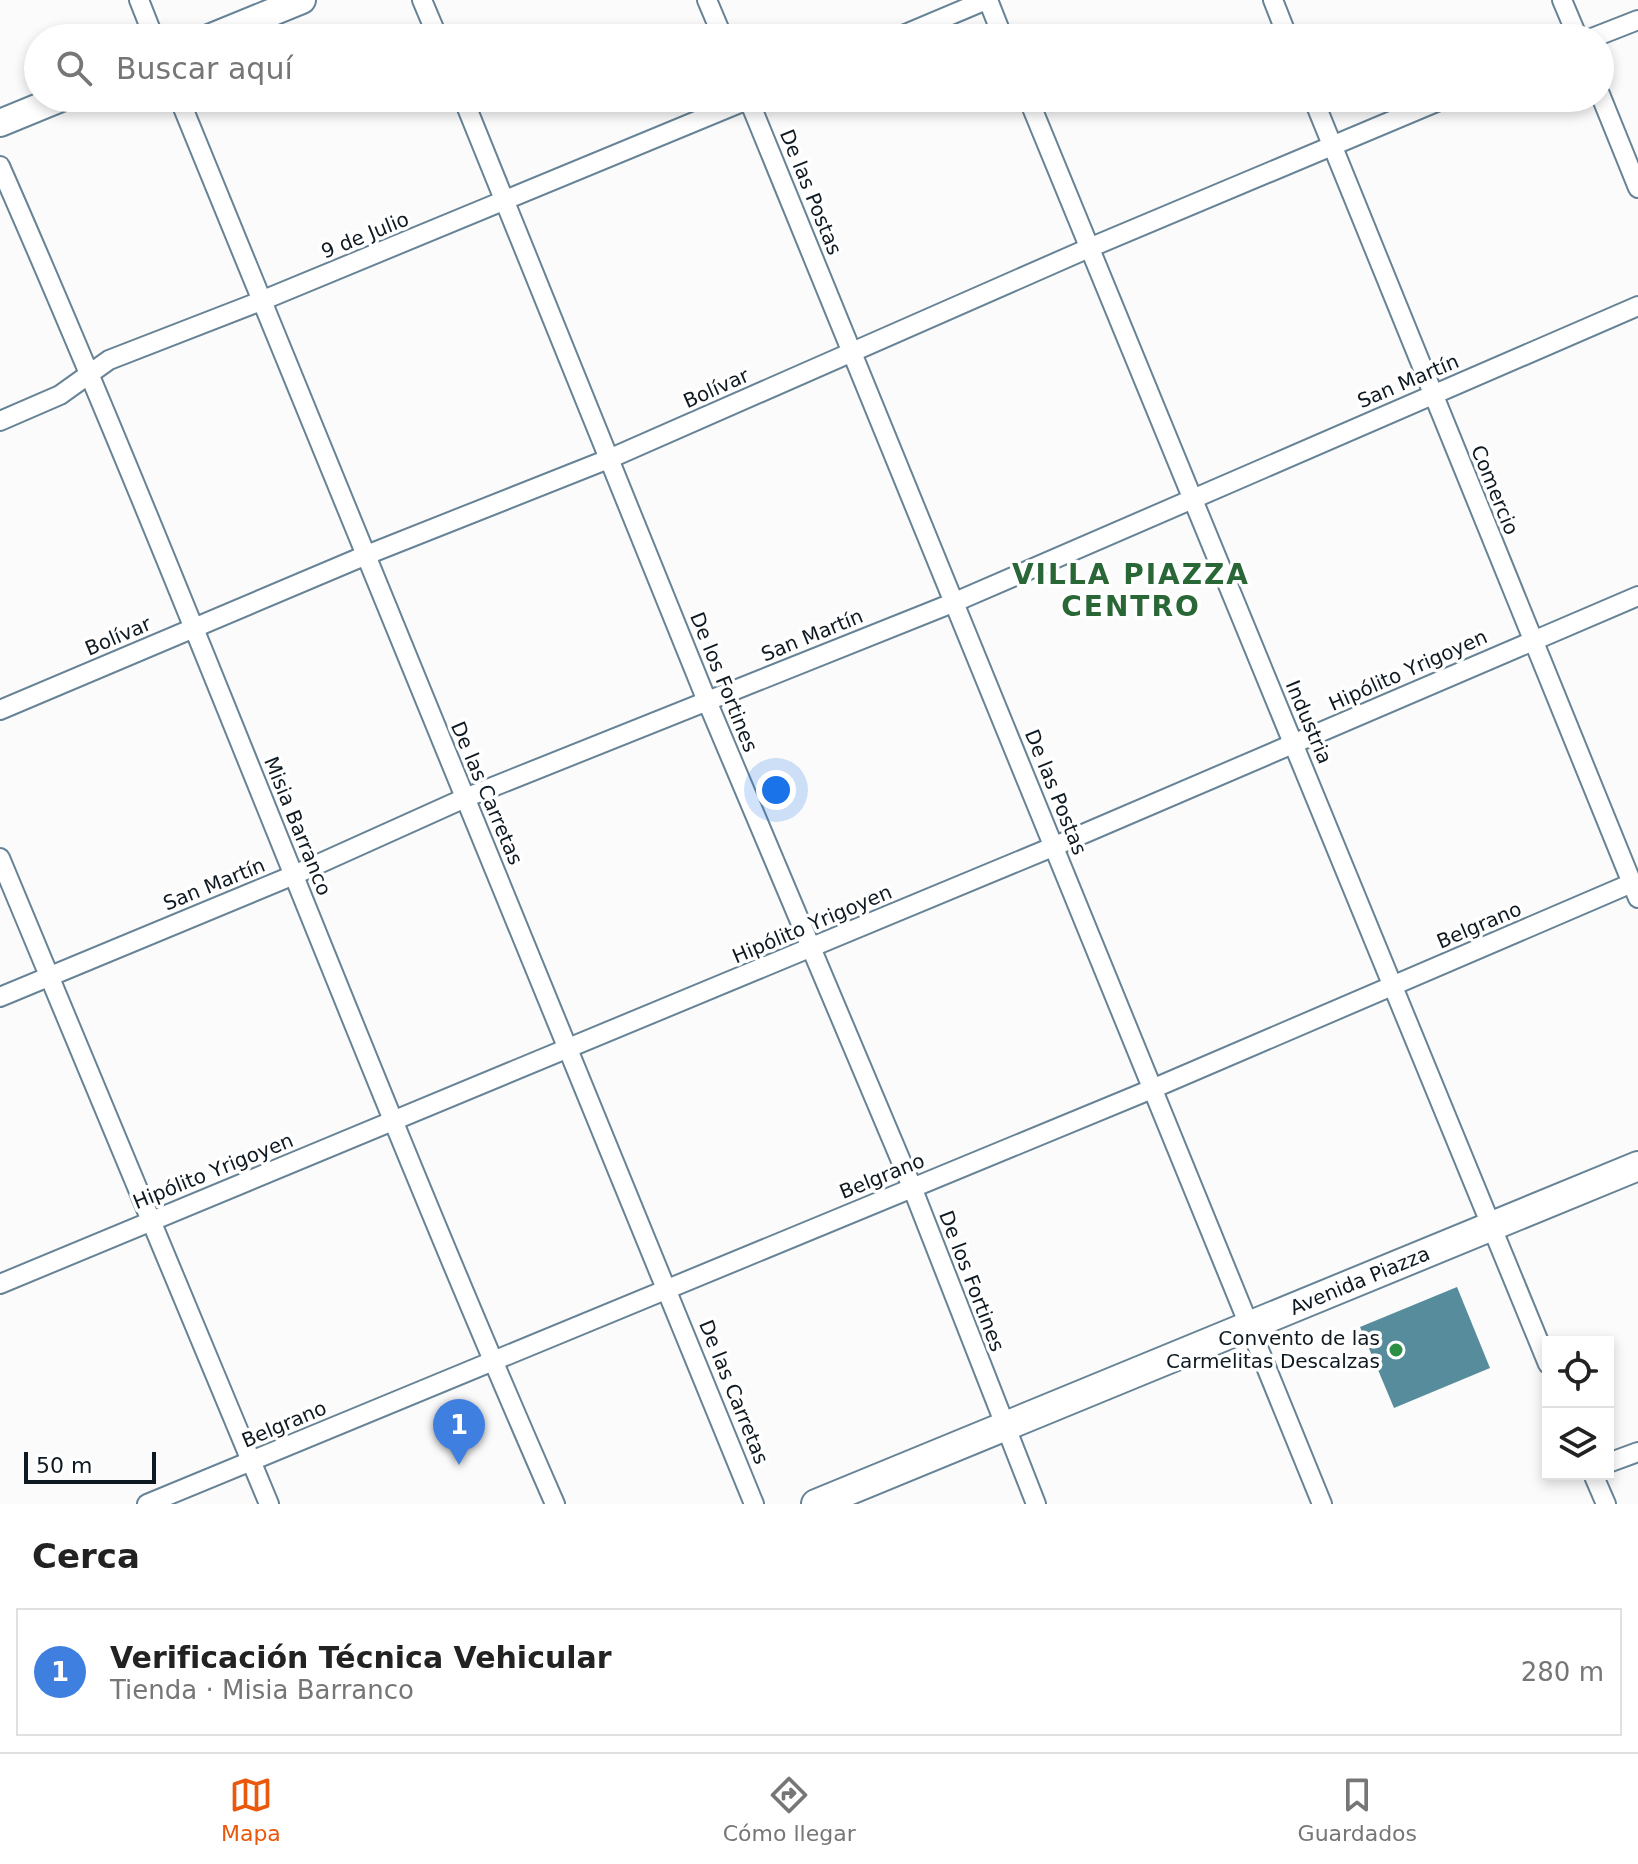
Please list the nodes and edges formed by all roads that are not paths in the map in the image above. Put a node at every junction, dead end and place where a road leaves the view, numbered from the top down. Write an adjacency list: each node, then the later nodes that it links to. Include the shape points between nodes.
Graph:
1 (139, 0): 9 (street)
2 (302, 0): 10 (street)
3 (422, 0): 11 (street)
4 (707, 0): 12 (street)
5 (987, 0): 13 (street); 14 (street)
6 (1273, 0): 15 (street)
7 (1562, 0): 16 (street)
8 (1638, 20): 17 (street)
9 (148, 24)
10 (243, 24)
11 (432, 24)
12 (717, 24)
13 (930, 24)
14 (997, 24)
15 (1282, 24)
16 (1572, 24)
17 (1614, 29)
18 (27, 112): 27 (street)
19 (185, 112): 33 (street, De las Carretas)
20 (469, 112): 31 (street, De los Fortines)
21 (717, 112): 31 (street, 9 de Julio)
22 (756, 112): 35 (street, De las Postas)
23 (1034, 112): 32 (street, Industria)
24 (1319, 112): 28 (street, Comercio)
25 (1412, 112): 28 (street, Bolívar)
26 (1607, 112): 30 (street)
27 (0, 123)
28 (1333, 145): 32 (street, Bolívar); 37 (street, Comercio)
29 (0, 166): 36 (street, Misia Barranco)
30 (1638, 188)
31 (507, 200): 33 (street, 9 de Julio); 39 (street, De los Fortines)
32 (1089, 248): 35 (street, Bolívar); 40 (street, Industria)
33 (261, 301): 36 (street, 9 de Julio, via 109,360); 41 (street, De las Carretas)
34 (1638, 306): 37 (street, San Martín)
35 (854, 353): 39 (street, Bolívar); 43 (street, De las Postas)
36 (91, 373): 38 (street, 9 de Julio, via 60,395); 44 (street, Misia Barranco)
37 (1432, 394): 40 (street, San Martín); 45 (street, Comercio)
38 (0, 421)
39 (611, 458): 41 (street, Bolívar); 46 (street, De los Fortines)
40 (1192, 498): 43 (street, San Martín); 48 (street, Industria)
41 (364, 556): 44 (street, Bolívar); 49 (street, De las Carretas)
42 (1638, 596): 45 (street, Hipólito Yrigoyen)
43 (955, 602): 46 (street, San Martín); 50 (street, De las Postas)
44 (194, 628): 47 (street, Bolívar); 52 (street, Misia Barranco)
45 (1531, 640): 48 (street, Hipólito Yrigoyen); 53 (street, Comercio)
46 (707, 701): 49 (street, San Martín); 54 (street, De los Fortines)
47 (0, 710)
48 (1294, 744): 50 (street, Hipólito Yrigoyen); 56 (street, Industria)
49 (465, 798): 52 (street, San Martín); 58 (street, De las Carretas)
50 (1055, 846): 54 (street, Hipólito Yrigoyen); 59 (street, De las Postas)
51 (0, 858): 55 (street)
52 (294, 875): 55 (street, San Martín); 60 (street, Misia Barranco)
53 (1633, 877): 56 (street, Belgrano)
54 (811, 948): 58 (street, Hipólito Yrigoyen); 62 (street, De los Fortines)
55 (50, 976): 57 (street, San Martín); 63 (street)
56 (1395, 985): 59 (street, Belgrano); 64 (street, Industria)
57 (0, 997)
58 (570, 1049): 60 (street, Hipólito Yrigoyen); 66 (street, De las Carretas)
59 (1152, 1089): 62 (street, Belgrano); 67 (street, De las Postas)
60 (393, 1121): 63 (street, Hipólito Yrigoyen); 69 (street, Misia Barranco)
61 (1638, 1166): 64 (main road, Avenida Piazza)
62 (912, 1187): 66 (street, Belgrano); 70 (street, De los Fortines)
63 (151, 1220): 65 (street, Hipólito Yrigoyen); 73 (street)
64 (1491, 1226): 67 (main road, Avenida Piazza); 68 (street, Industria)
65 (0, 1284)
66 (668, 1288): 69 (street, Belgrano); 78 (street, De las Carretas)
67 (1251, 1323): 70 (main road, Avenida Piazza); 81 (street, De las Postas)
68 (1542, 1349)
69 (492, 1361): 73 (street, Belgrano); 77 (street, Misia Barranco)
70 (1004, 1426): 79 (main road, Avenida Piazza); 80 (street, De los Fortines)
71 (1638, 1452): 72 (street)
72 (1614, 1461)
73 (251, 1462): 75 (street, Belgrano); 76 (street)
74 (1596, 1480): 82 (street)
75 (147, 1504)
76 (269, 1504)
77 (555, 1504)
78 (754, 1504)
79 (816, 1504)
80 (1036, 1504)
81 (1322, 1504)
82 (1606, 1504)

